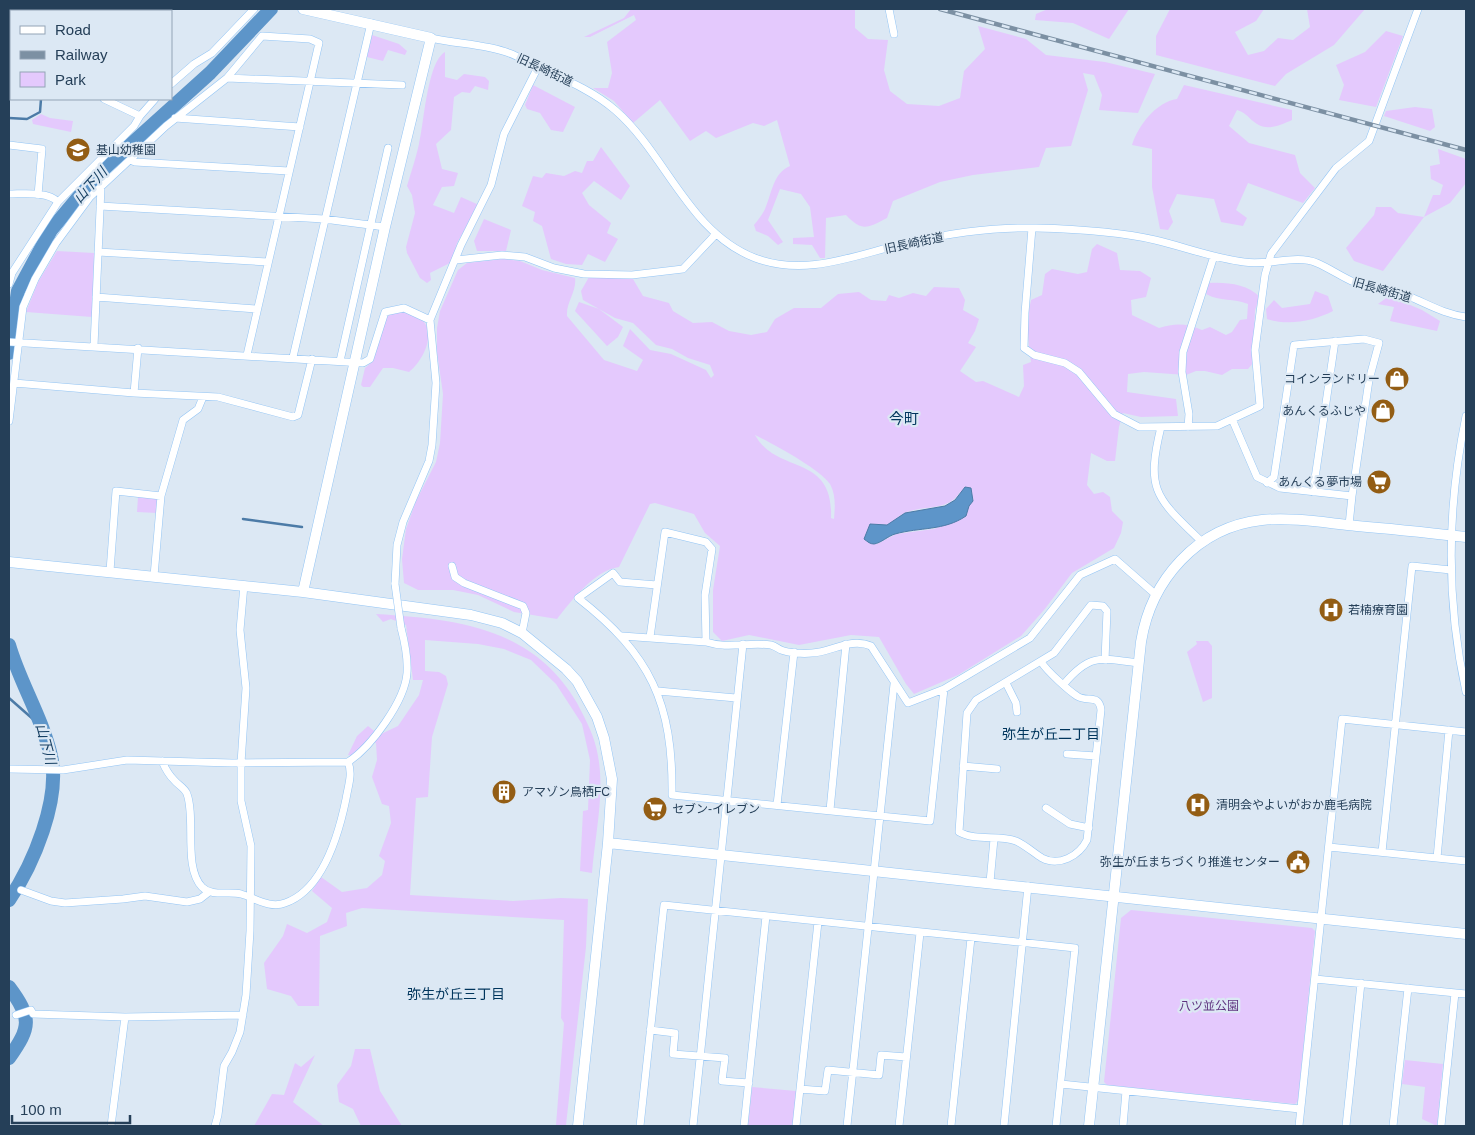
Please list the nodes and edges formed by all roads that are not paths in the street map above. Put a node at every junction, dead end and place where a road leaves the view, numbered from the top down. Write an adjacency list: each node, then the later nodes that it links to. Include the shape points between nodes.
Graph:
1 (254, 9): 13 (street, via 212,53)
2 (303, 9): 5 (street)
3 (890, 9): 6 (street)
4 (1418, 9): 40 (street, via 1369,141 1325,181)
5 (371, 23): 7 (street); 14 (street)
6 (894, 34)
7 (431, 38): 10 (street, 旧長崎街道, via 509,53); 33 (street)
8 (10, 40): 9 (street)
9 (9, 46)
10 (538, 67): 35 (street, 旧長崎街道, via 594,93 615,110); 38 (street, via 504,134 491,185)
11 (227, 78): 12 (street); 12 (street, via 262,36 310,39 319,43); 19 (street)
12 (311, 82): 14 (street); 20 (street)
13 (172, 83)
14 (356, 83): 15 (street); 31 (street)
15 (402, 85)
16 (106, 100): 18 (street)
17 (154, 100): 18 (street)
18 (140, 116): 28 (street, via 134,126)
19 (175, 118): 20 (street); 23 (street)
20 (300, 127): 24 (street)
21 (9, 145): 27 (street, via 42,149)
22 (388, 148): 32 (street)
23 (130, 160): 24 (street); 25 (street)
24 (289, 171): 30 (street)
25 (101, 187): 29 (street); 49 (street, via 73,219 35,279 23,307)
26 (9, 194): 27 (street)
27 (38, 195): 28 (street)
28 (58, 202): 41 (street)
29 (100, 206): 30 (street); 36 (street)
30 (279, 217): 31 (street); 39 (street)
31 (324, 219): 32 (street); 53 (street)
32 (371, 224): 33 (street); 55 (street)
33 (385, 227): 56 (street)
34 (1032, 228): 35 (street, 旧長崎街道, via 966,233 910,242 824,266 785,265 755,258); 37 (street, 旧長崎街道, via 1154,239); 63 (street, via 1024,348 1034,355 1065,363 1079,372 1114,414 1125,421 1139,427)
35 (716, 234): 38 (street, via 683,269 632,275 584,274 554,268 525,257 502,255)
36 (98, 252): 39 (street); 43 (street)
37 (1214, 256): 40 (street, 旧長崎街道); 64 (street, via 1183,352)
38 (456, 260): 46 (street)
39 (268, 262): 44 (street)
40 (1267, 264): 45 (street, 旧長崎街道, via 1290,260 1318,263 1362,285 1390,290 1440,312); 61 (street, via 1255,350 1260,406)
41 (10, 271): 42 (street)
42 (9, 284)
43 (96, 297): 44 (street); 50 (street)
44 (257, 309): 52 (street)
45 (1466, 317)
46 (430, 320): 56 (street, via 404,308 385,312 370,359 363,363); 106 (street, bridge, via 436,383 432,445 397,545 395,584 407,674 404,690 371,741)
47 (1335, 341): 65 (street, via 1294,345 1274,478); 66 (street); 68 (street, via 1364,339 1379,343 1369,380)
48 (9, 342): 49 (street)
49 (18, 342): 50 (street); 57 (street)
50 (94, 346): 51 (street)
51 (138, 348): 52 (street); 58 (street)
52 (247, 355): 53 (street)
53 (293, 357): 54 (street)
54 (312, 359): 55 (street); 59 (street, via 298,415 294,417)
55 (340, 361): 56 (street)
56 (355, 362): 80 (street)
57 (14, 383): 58 (street); 62 (street)
58 (134, 393): 59 (street)
59 (203, 396): 67 (street, via 198,409 183,420)
60 (1466, 416): 70 (street)
61 (1232, 419): 64 (street, via 1217,426); 65 (street, via 1257,477)
62 (9, 421)
63 (1161, 427): 64 (street); 72 (street, via 1153,473 1158,494)
64 (1188, 427)
65 (1266, 483): 66 (street)
66 (1313, 492): 68 (street)
67 (162, 496): 76 (street, via 116,491); 77 (street)
68 (1352, 496): 69 (street)
69 (1348, 525): 70 (street); 72 (street, via 1292,519 1261,520 1224,531)
70 (1451, 535): 71 (street); 75 (street)
71 (1466, 537)
72 (1202, 542): 81 (street, via 1180,560)
73 (9, 562): 76 (street)
74 (452, 566): 82 (street, via 455,577 464,583 523,606 526,613)
75 (1451, 570): 97 (street, via 1454,615); 100 (street, via 1412,566)
76 (110, 572): 77 (street)
77 (154, 576): 78 (street)
78 (244, 585): 80 (street); 107 (street, via 240,630 246,702)
79 (656, 586): 83 (street, via 620,582 613,573 578,598); 84 (street); 85 (street, via 665,532 706,542 712,549 705,595)
80 (303, 592): 82 (street, via 471,614)
81 (1155, 594): 91 (street, via 1143,628); 95 (street, via 1115,559 1080,575 1030,638)
82 (522, 633): 118 (street, via 577,681 597,717 612,778)
83 (622, 636): 84 (street); 96 (street)
84 (650, 637): 85 (street)
85 (706, 642): 86 (street, via 719,646)
86 (743, 644): 88 (street, via 774,646); 98 (street)
87 (846, 644): 88 (street, via 819,652); 93 (street, via 871,646); 114 (street)
88 (794, 652): 112 (street)
89 (1105, 660): 90 (street, via 1108,618 1107,611 1097,604 1091,605 1054,654); 91 (street); 94 (street, via 1097,659 1078,668)
90 (1042, 663): 92 (street); 94 (street)
91 (1139, 663): 129 (street)
92 (1006, 683): 99 (street); 108 (street, via 976,700 969,708)
93 (894, 684): 95 (street, via 908,703); 115 (street)
94 (1064, 684): 104 (street, via 1077,697 1093,698 1100,704)
95 (944, 689): 115 (street, via 930,821)
96 (658, 691): 98 (street); 111 (street, via 672,760 672,795)
97 (1466, 692)
98 (736, 698): 111 (street)
99 (1017, 712)
100 (1396, 724): 101 (street); 119 (street, via 1342,719); 120 (street)
101 (1450, 730): 102 (street); 122 (street)
102 (1466, 732)
103 (1067, 754): 104 (street)
104 (1096, 756): 116 (street)
105 (162, 761): 107 (street); 109 (street, via 114,760 63,770); 128 (street, via 173,779 186,791 190,804 194,870 200,885)
106 (348, 762): 107 (street); 130 (street, via 351,774 340,828 328,859 315,879 285,904)
107 (241, 763): 130 (street, via 241,801 250,846)
108 (963, 766): 110 (street); 117 (street, via 960,832)
109 (9, 769)
110 (997, 769)
111 (727, 799): 112 (street); 121 (street)
112 (778, 805): 114 (street)
113 (1046, 808): 116 (street, via 1070,824)
114 (830, 810): 115 (street)
115 (880, 815): 124 (street)
116 (1089, 828): 117 (street, via 1087,840 1080,851 1068,859 1056,861 1044,859 1015,841)
117 (994, 839): 125 (street)
118 (608, 843): 121 (street); 160 (street)
119 (1328, 847): 120 (street); 133 (street)
120 (1382, 852): 122 (street)
121 (721, 855): 124 (street); 131 (street)
122 (1437, 858): 123 (street)
123 (1466, 861)
124 (874, 870): 125 (street); 135 (street)
125 (990, 882): 126 (street)
126 (1028, 886): 129 (street); 139 (street)
127 (21, 890): 128 (street, via 65,903 145,896 187,902 200,899)
128 (209, 892): 130 (street)
129 (1114, 896): 133 (street); 154 (street)
130 (250, 897): 146 (street)
131 (714, 911): 132 (street); 148 (street, via 664,905); 149 (street)
132 (766, 916): 134 (street); 152 (street)
133 (1321, 918): 137 (street); 140 (street)
134 (818, 922): 135 (street); 155 (street)
135 (868, 927): 136 (street); 151 (street)
136 (920, 933): 138 (street); 150 (street)
137 (1466, 934)
138 (971, 938): 139 (street); 167 (street)
139 (1022, 944): 153 (street, via 1075,948); 168 (street)
140 (1314, 979): 141 (street); 157 (street)
141 (1361, 983): 142 (street); 173 (street)
142 (1408, 988): 143 (street); 174 (street)
143 (1455, 993): 144 (street); 175 (street)
144 (1466, 994)
145 (17, 1015): 147 (street, via 29,1011 33,1014)
146 (242, 1015): 147 (street); 159 (street, via 240,1032 221,1079)
147 (125, 1017): 158 (street)
148 (650, 1030): 149 (street, via 675,1032 673,1054); 161 (street)
149 (700, 1056): 152 (street, via 725,1058 722,1081); 162 (street)
150 (906, 1057): 151 (street, via 881,1055 879,1075); 166 (street)
151 (853, 1072): 155 (street, via 828,1070 825,1091); 165 (street)
152 (749, 1084): 163 (street)
153 (1061, 1084): 154 (street); 169 (street)
154 (1093, 1087): 156 (street); 170 (street)
155 (800, 1089): 164 (street)
156 (1126, 1090): 157 (street); 171 (street)
157 (1300, 1109): 172 (street)
158 (112, 1126)
159 (215, 1126)
160 (578, 1126)
161 (640, 1126)
162 (693, 1126)
163 (744, 1126)
164 (796, 1126)
165 (847, 1126)
166 (899, 1126)
167 (951, 1126)
168 (1004, 1126)
169 (1056, 1126)
170 (1089, 1126)
171 (1123, 1126)
172 (1299, 1126)
173 (1346, 1126)
174 (1393, 1126)
175 (1441, 1126)

